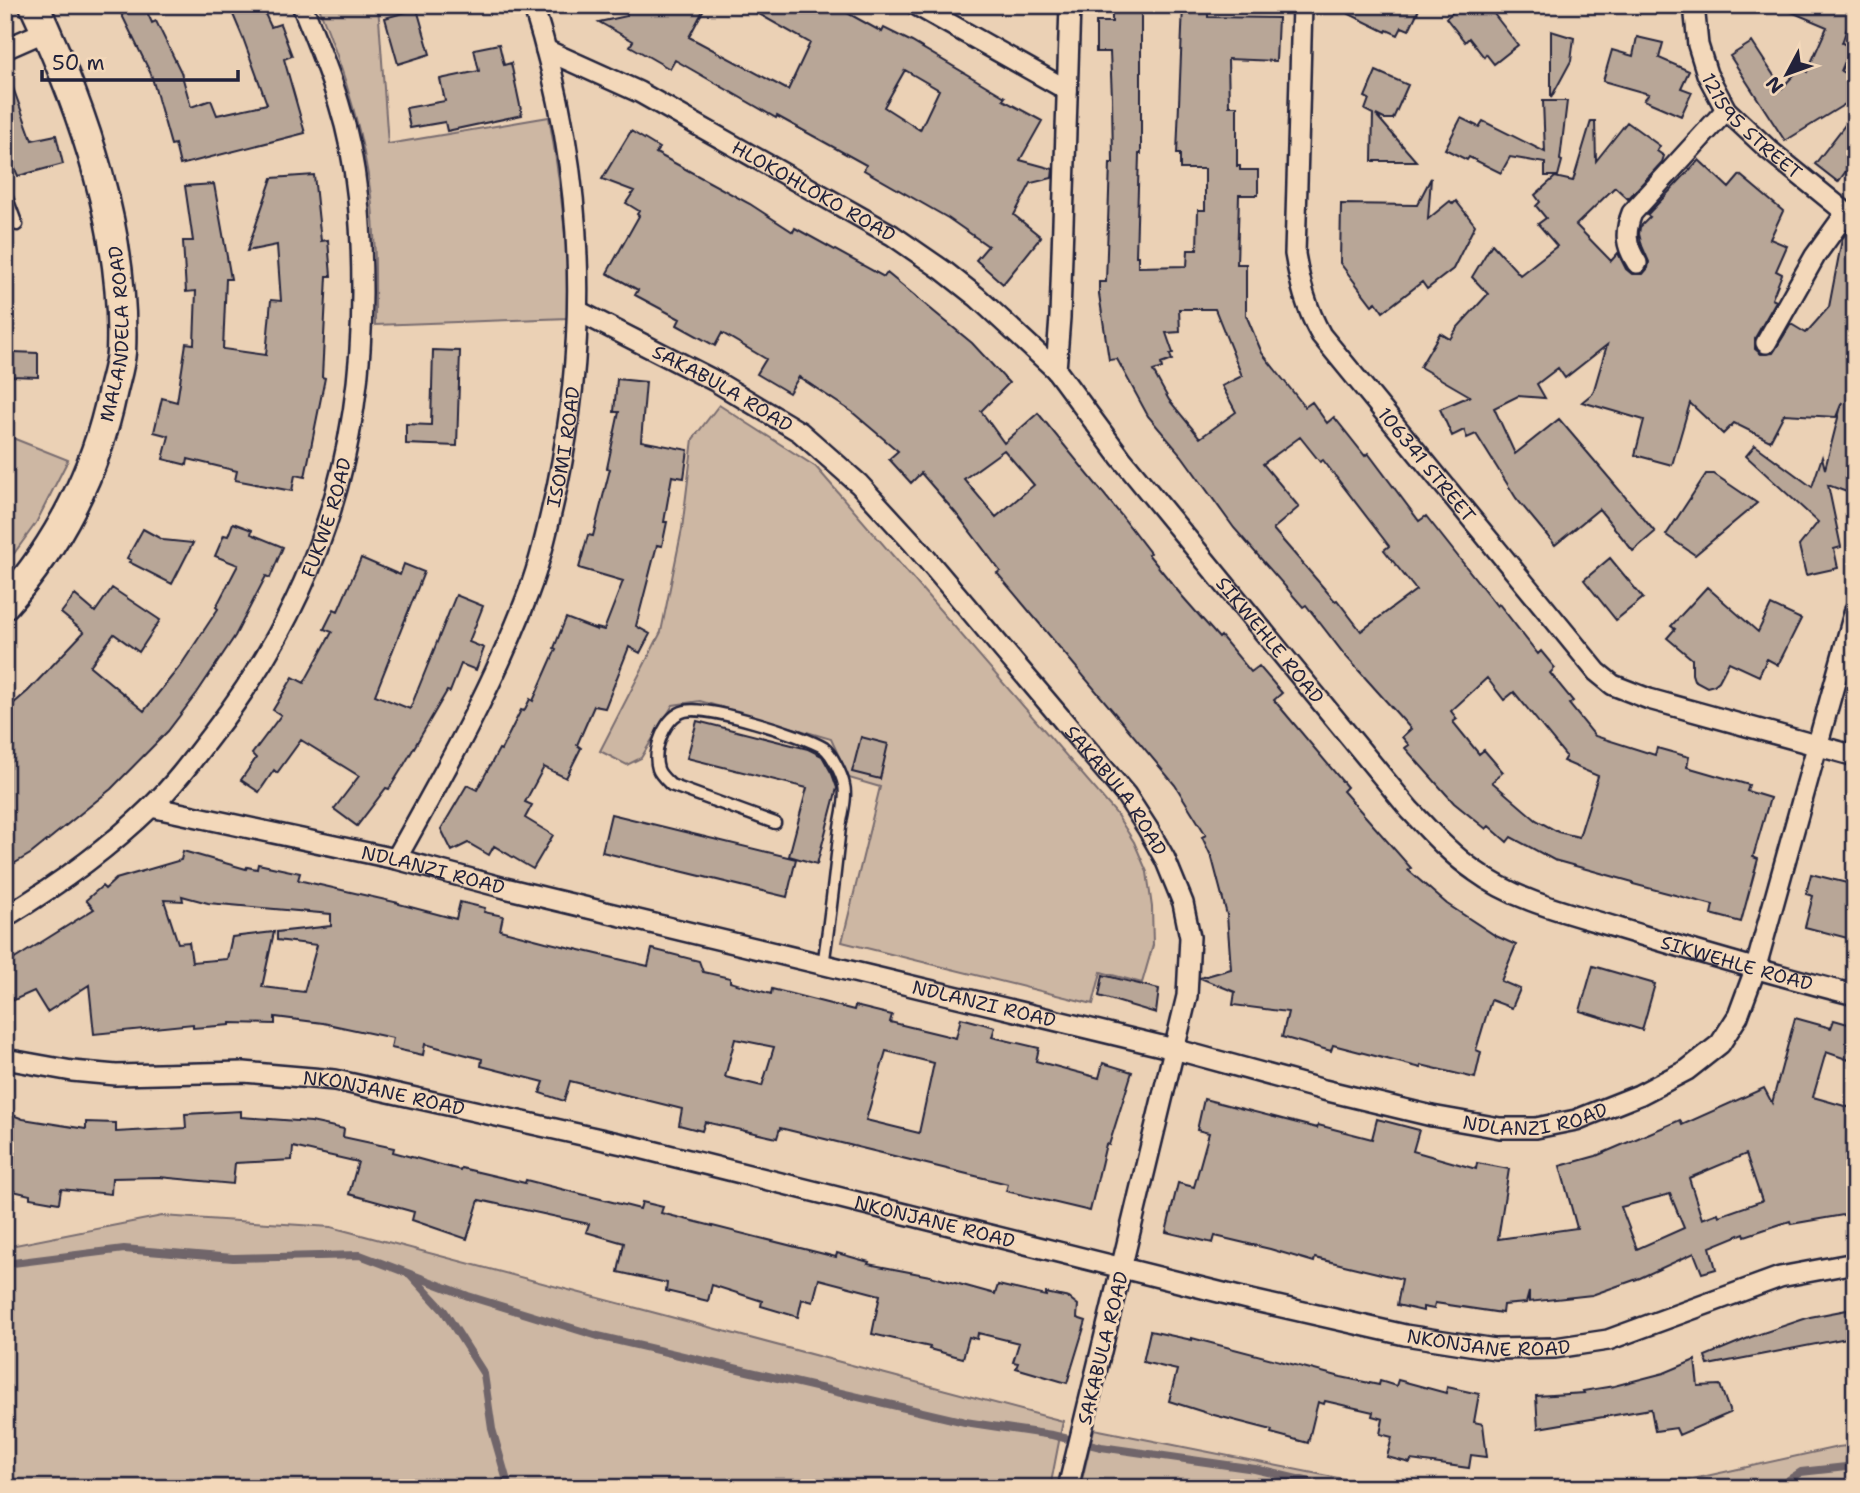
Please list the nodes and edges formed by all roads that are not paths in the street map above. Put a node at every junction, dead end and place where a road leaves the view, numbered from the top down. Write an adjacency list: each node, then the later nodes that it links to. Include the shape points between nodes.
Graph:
1 (34, 5): 8 (main road, MALANDELA ROAD)
2 (302, 5): 24 (street, FUKWE ROAD, via 340,105 354,166 362,245 362,335 345,460 328,524 286,624 227,716)
3 (533, 5): 10 (street, ISOMI ROAD)
4 (916, 5): 11 (street)
5 (1070, 5): 11 (street)
6 (1302, 5): 22 (street, 106341 STREET, via 1295,254 1308,312 1321,335 1597,672 1629,692)
7 (1694, 5): 12 (street, 121595 STREET, via 1698,45)
8 (46, 31): 9 (street); 20 (main road, MALANDELA ROAD, via 85,130 107,213 119,286 121,355 105,427 86,480 48,545)
9 (5, 49)
10 (546, 50): 17 (street, ISOMI ROAD, via 573,193); 19 (street, HLOKOHLOKO ROAD, via 639,92 892,235 978,297)
11 (1067, 90): 19 (street)
12 (1726, 110): 14 (street, 121595 STREET); 16 (street, via 1632,213 1626,237)
13 (5, 193): 15 (lane)
14 (1851, 216): 18 (street, via 1815,256)
15 (17, 225)
16 (1637, 263)
17 (578, 311): 26 (street, ISOMI ROAD, via 577,360 565,451 529,590 473,719); 31 (street, SAKABULA ROAD, via 715,382 800,432 833,459 914,543 1126,795 1165,859 1183,903 1190,937 1187,996)
18 (1766, 343)
19 (1056, 370): 29 (street, SIKWEHLE ROAD, via 1121,458 1444,846 1476,873 1549,908)
20 (5, 604)
21 (1855, 610): 22 (street)
22 (1818, 745): 23 (street, 106341 STREET); 29 (street)
23 (1855, 756)
24 (151, 807): 26 (street, NDLANZI ROAD); 27 (street, FUKWE ROAD, via 88,862)
25 (775, 823): 28 (lane, via 671,785 659,773 657,754 665,729 675,717 684,711 703,710 826,749 845,786)
26 (396, 859): 28 (street, NDLANZI ROAD)
27 (5, 917)
28 (823, 965): 31 (street, NDLANZI ROAD)
29 (1755, 970): 30 (street, SIKWEHLE ROAD); 31 (street, NDLANZI ROAD, via 1738,1016 1720,1044 1687,1070 1576,1120 1536,1128 1500,1128 1432,1116)
30 (1855, 995)
31 (1174, 1049): 34 (street, SAKABULA ROAD)
32 (5, 1059): 34 (street, NKONJANE ROAD, via 116,1075 244,1072 335,1080 636,1147)
33 (1855, 1263): 34 (street, NKONJANE ROAD, via 1780,1277 1608,1340 1543,1349 1495,1349 1405,1335)
34 (1123, 1267): 35 (street, SAKABULA ROAD)
35 (1068, 1488)

